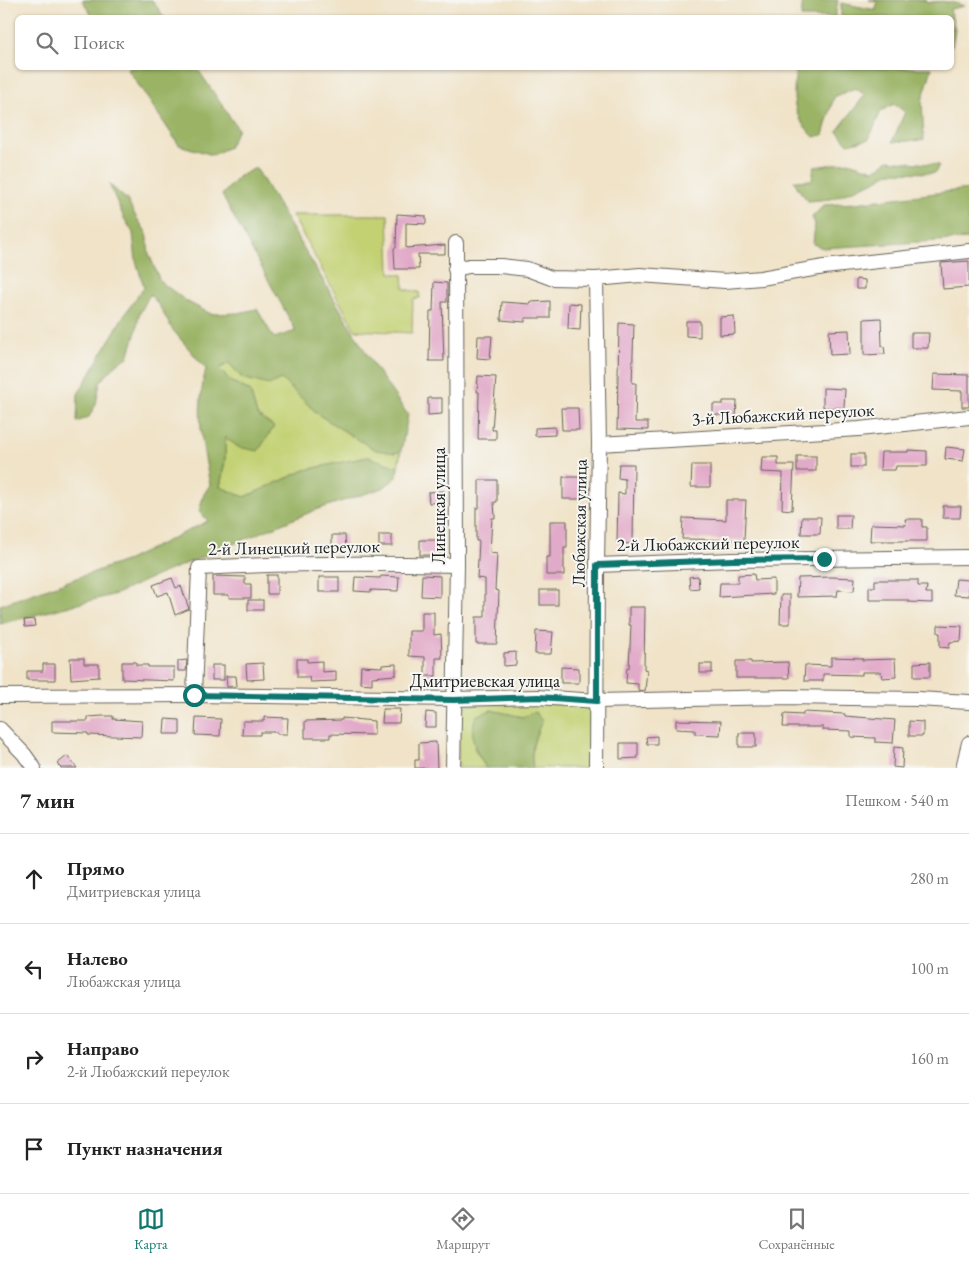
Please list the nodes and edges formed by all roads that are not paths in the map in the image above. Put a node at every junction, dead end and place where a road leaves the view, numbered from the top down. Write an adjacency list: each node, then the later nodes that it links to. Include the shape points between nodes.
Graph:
1 (456, 243): 3 (street, Линецкая улица)
2 (969, 251): 4 (street, via 824,267 761,278 734,280 640,275)
3 (456, 269): 4 (street, via 501,266 527,269 551,278); 8 (street, Линецкая улица)
4 (596, 279): 6 (street, Любажская улица)
5 (969, 417): 6 (street, 3-й Любажский переулок, via 858,430)
6 (599, 444): 9 (street, Любажская улица)
7 (969, 557): 9 (street, 2-й Любажский переулок)
8 (457, 565): 10 (street, 2-й Линецкий переулок, via 348,563 198,568); 12 (street, Линецкая улица)
9 (597, 565): 13 (street, Любажская улица)
10 (194, 695): 11 (street, Дмитриевская улица); 12 (street, Дмитриевская улица)
11 (0, 696)
12 (454, 700): 13 (street, Дмитриевская улица, via 538,697); 18 (street, Линецкая улица)
13 (597, 701): 14 (street, Дмитриевская улица, via 786,697); 19 (street, Любажская улица)
14 (969, 702)
15 (0, 729): 17 (street)
16 (969, 743): 20 (street)
17 (34, 768)
18 (453, 768)
19 (596, 768)
20 (963, 768)

